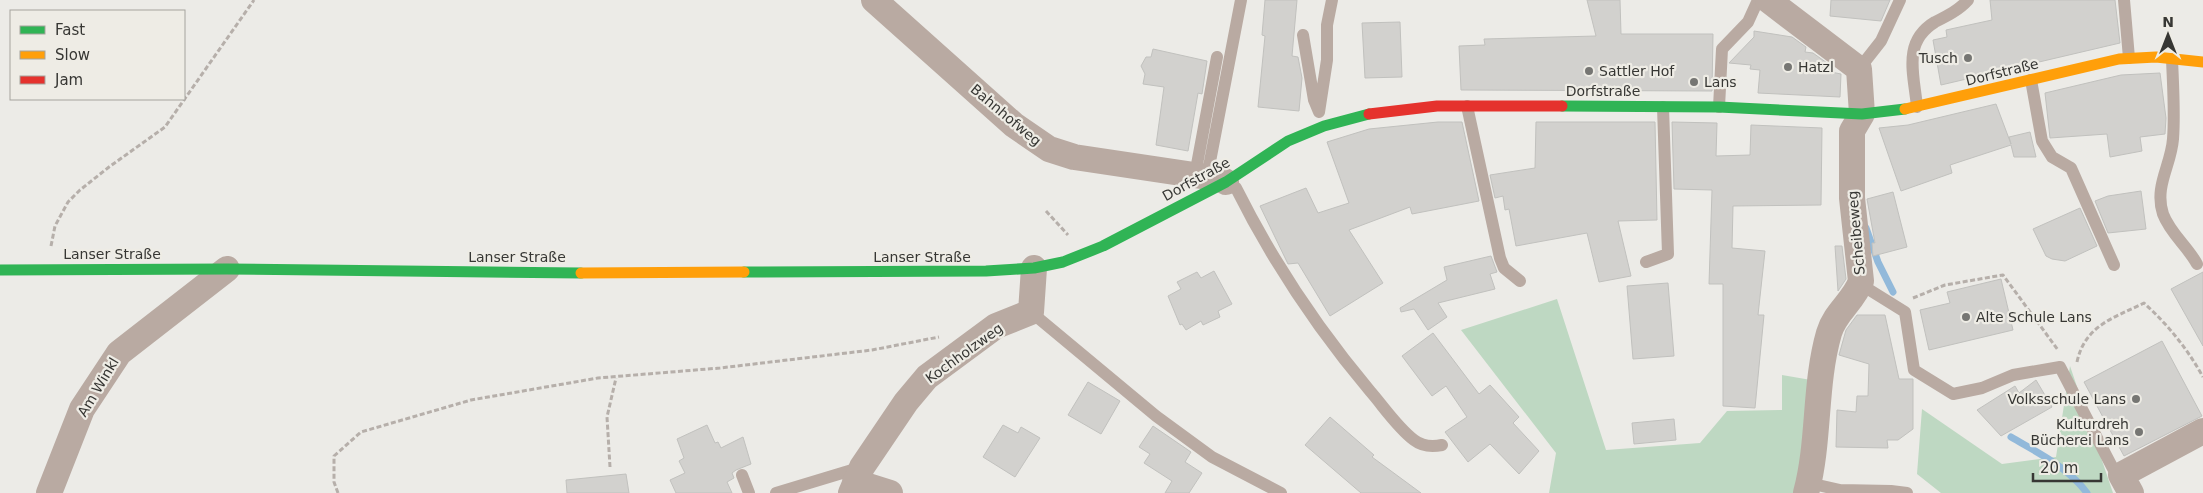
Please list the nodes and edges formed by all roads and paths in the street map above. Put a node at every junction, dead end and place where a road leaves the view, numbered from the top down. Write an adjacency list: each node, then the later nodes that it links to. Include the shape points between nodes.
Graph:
1 (254, 0): 17 (path)
2 (874, 0): 26 (street, Bahnhofweg, via 1009,120 1042,145 1064,155)
3 (1241, 0): 26 (lane)
4 (1332, 0): 23 (lane, via 1327,25 1328,60)
5 (1758, 0): 21 (lane, via 1748,22 1722,49)
6 (1768, 0): 15 (street)
7 (1900, 0): 15 (lane, via 1881,41)
8 (1968, 0): 22 (lane, via 1924,29 1915,41 1912,53)
9 (2124, 0): 12 (lane)
10 (1303, 35): 23 (lane)
11 (1217, 58): 26 (lane)
12 (2129, 58): 13 (main road, Dorfstraße); 16 (main road, Dorfstraße)
13 (2172, 59): 14 (main road, Dorfstraße); 30 (lane, via 2173,141 2162,181 2160,203 2169,226)
14 (2203, 62)
15 (1859, 69): 24 (street)
16 (2031, 80): 22 (main road, Dorfstraße); 31 (lane, via 2042,141 2052,157 2071,168)
17 (185, 98)
18 (184, 100): 33 (path, via 165,127 109,167 68,202 55,226)
19 (1467, 106): 20 (main road, Dorfstraße); 25 (main road, Dorfstraße, via 1366,114); 36 (lane, via 1500,258 1504,268)
20 (1662, 107): 21 (main road, Dorfstraße); 29 (lane, via 1668,254)
21 (1719, 107): 24 (main road, Dorfstraße)
22 (1917, 107): 24 (main road, Dorfstraße)
23 (1319, 112): 25 (lane)
24 (1862, 114): 37 (street, Scheibeweg, via 1852,131 1852,212)
25 (1324, 126): 26 (main road, Dorfstraße)
26 (1209, 178): 28 (main road, Dorfstraße, via 1103,246); 45 (lane, via 1236,188 1272,257 1343,359 1414,440 1431,447)
27 (1046, 211): 28 (path)
28 (1082, 254): 32 (main road, Dorfstraße)
29 (1646, 262)
30 (2197, 264)
31 (2114, 265)
32 (1034, 268): 34 (main road, Lanser Straße, via 986,271 557,272); 39 (street)
33 (51, 269): 34 (main road, Lanser Straße); 35 (main road, Lanser Straße)
34 (227, 269): 50 (street, Am Winkl, via 119,353 82,409)
35 (0, 270)
36 (1520, 281)
37 (1860, 284): 38 (lane); 49 (street, Scheibeweg, via 1829,332)
38 (1894, 305): 41 (path, via 1945,285 2003,275 2058,348); 41 (lane, via 1905,312 1914,370 1953,394 1982,388 2012,375)
39 (1031, 312): 48 (street, Kochholzweg, via 996,326 927,377 906,402); 55 (lane, via 1156,416 1212,457)
40 (948, 335): 43 (path, via 862,351)
41 (2061, 370): 42 (path, via 2076,365 2079,350 2094,328 2144,303 2189,352); 57 (lane)
42 (2203, 377)
43 (616, 378): 46 (path, via 607,417); 51 (path, via 598,378 470,400 361,432 334,456 334,482)
44 (2203, 431): 58 (street, via 2121,474)
45 (1442, 445)
46 (610, 467)
47 (742, 475): 52 (lane)
48 (856, 481): 53 (lane); 54 (street)
49 (1808, 488): 56 (lane)
50 (49, 493)
51 (338, 493)
52 (749, 493)
53 (776, 493)
54 (890, 493)
55 (1281, 493)
56 (1907, 493)
57 (2126, 493)
58 (2131, 493)

